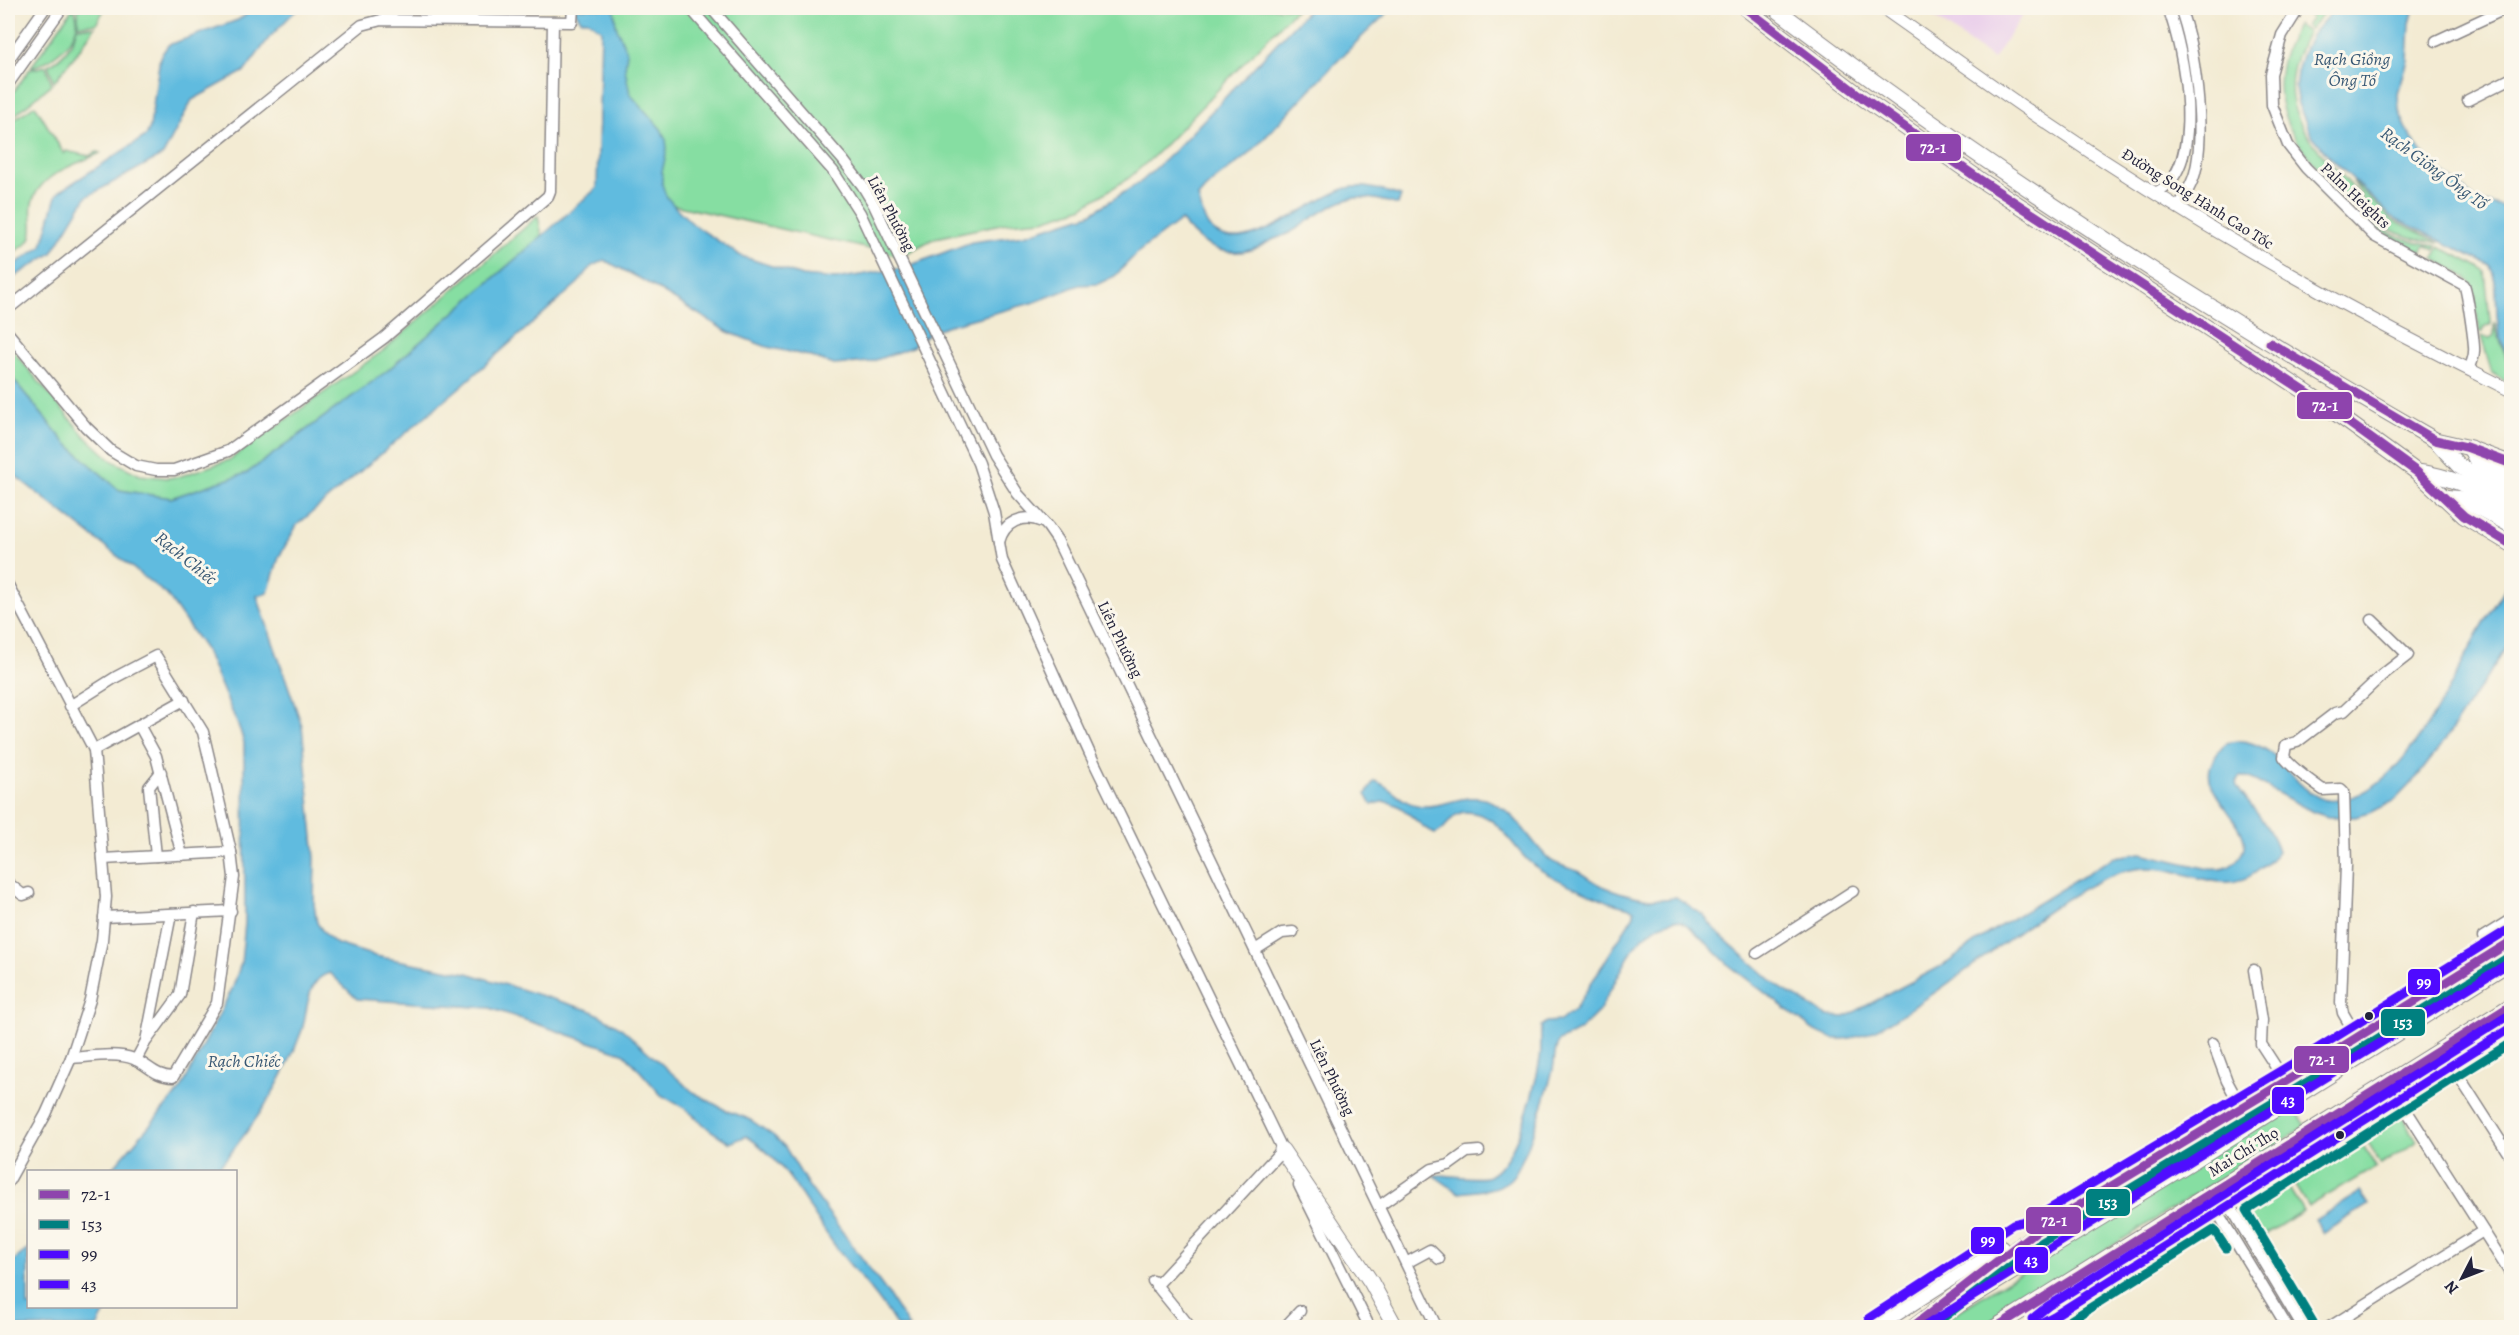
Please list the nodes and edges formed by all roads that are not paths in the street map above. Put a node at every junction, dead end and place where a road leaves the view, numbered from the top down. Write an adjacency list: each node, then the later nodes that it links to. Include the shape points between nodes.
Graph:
1 (45, 8): 15 (street)
2 (62, 8): 16 (street)
3 (573, 8): 13 (street, via 572,22)
4 (690, 8): 35 (street, Liên Phường, via 833,171 860,213 984,478)
5 (711, 8): 34 (street, Liên Phường, via 843,160 874,206 1001,470)
6 (1775, 8): 26 (highway, via 1874,83 2069,217 2287,354)
7 (1882, 8): 20 (main road, Đường Song Hành Cao Tốc, via 2037,116)
8 (2168, 8): 20 (street, via 2183,64 2185,151 2172,180)
9 (2180, 8): 21 (street, via 2192,53 2199,139 2195,172)
10 (2299, 8): 24 (street, Palm Heights, via 2282,35 2271,74 2272,105 2284,138 2306,168 2371,233 2464,285 2474,346)
11 (2507, 8): 14 (street)
12 (1750, 12): 29 (highway, via 1969,172 2276,371)
13 (553, 22): 22 (street, via 381,21 362,25); 23 (street, via 548,196 384,338 228,451 165,471 129,463 86,428)
14 (2436, 41)
15 (10, 57): 16 (street)
16 (23, 62): 18 (street)
17 (2511, 78): 19 (street)
18 (8, 84)
19 (2468, 100)
20 (2157, 192): 21 (main road, Đường Song Hành Cao Tốc)
21 (2179, 206): 24 (main road, Đường Song Hành Cao Tốc, via 2366,317)
22 (8, 309)
23 (8, 333)
24 (2469, 370): 25 (main road, Đường Song Hành Cao Tốc)
25 (2511, 392)
26 (2435, 440): 27 (highway); 32 (highway, via 2459,466)
27 (2470, 448): 28 (highway); 30 (highway, via 2478,463)
28 (2511, 464)
29 (2417, 472): 31 (highway); 33 (highway, via 2459,481)
30 (2511, 481)
31 (2442, 497): 33 (highway, via 2463,499); 36 (highway, via 2464,516)
32 (2511, 497)
33 (2507, 519)
34 (1044, 524): 35 (street, via 1030,518 1015,521 1003,531); 59 (street, Liên Phường, via 1056,540)
35 (998, 545): 75 (street, Liên Phường, via 1090,754)
36 (2511, 545)
37 (8, 585): 40 (street)
38 (2372, 620): 65 (street, via 2408,655 2344,711 2335,712 2297,742 2286,745 2284,753 2291,766 2323,790 2341,789 2345,795 2341,1004)
39 (184, 700): 40 (street, via 156,656); 41 (street); 44 (street, via 203,732)
40 (70, 706): 42 (street)
41 (139, 725): 42 (street); 43 (street)
42 (94, 750): 47 (street)
43 (161, 771): 45 (street); 46 (street, via 149,786)
44 (231, 852): 45 (street); 51 (street)
45 (182, 855): 46 (street)
46 (156, 856): 47 (street)
47 (103, 860): 54 (street)
48 (8, 883): 50 (street, via 23,895)
49 (1853, 891): 60 (street)
50 (29, 893)
51 (231, 911): 52 (street); 69 (street, via 217,1003 173,1077 160,1077)
52 (194, 912): 53 (street); 66 (street, via 180,995)
53 (171, 914): 54 (street); 66 (street)
54 (104, 917): 68 (street, via 90,1000)
55 (2511, 919): 57 (street)
56 (1293, 932): 59 (street, via 1282,933)
57 (2483, 937)
58 (2511, 941): 65 (main road)
59 (1255, 950): 83 (street, Liên Phường)
60 (1757, 954)
61 (2511, 961): 78 (highway, Mai Chí Thọ)
62 (2254, 970): 71 (street, via 2261,1010 2261,1044)
63 (2511, 1005): 105 (highway, Mai Chí Thọ)
64 (2511, 1027): 70 (main road)
65 (2357, 1037): 71 (main road)
66 (146, 1041): 69 (street)
67 (2212, 1043): 73 (street)
68 (71, 1058): 69 (street, via 124,1056); 82 (street, via 46,1114)
69 (136, 1060)
70 (2451, 1064): 72 (main road); 77 (street)
71 (2285, 1081): 73 (main road)
72 (2398, 1097): 84 (main road); 86 (street)
73 (2241, 1107): 74 (main road)
74 (2185, 1142): 79 (highway); 80 (main road)
75 (1282, 1150): 96 (street, via 1155,1283); 98 (street, Liên Phường); 99 (highway, via 1371,1282)
76 (1479, 1151): 83 (street, via 1467,1152 1432,1169)
77 (2511, 1158)
78 (2196, 1159): 79 (highway); 81 (highway, Mai Chí Thọ)
79 (2175, 1161): 80 (highway); 81 (highway)
80 (2152, 1162): 87 (main road)
81 (2164, 1179): 104 (highway, Mai Chí Thọ)
82 (8, 1182)
83 (1379, 1206): 91 (street, Liên Phường)
84 (2230, 1206): 85 (main road); 89 (street)
85 (2218, 1213): 88 (street); 95 (main road)
86 (2483, 1231): 92 (street); 110 (street)
87 (2035, 1232): 94 (main road, via 2020,1234); 103 (main road)
88 (2238, 1246): 89 (street, via 2246,1239); 108 (street)
89 (2253, 1246): 109 (street)
90 (1439, 1259): 91 (street, via 1430,1250)
91 (1406, 1263): 100 (street, Liên Phường)
92 (2511, 1275)
93 (1300, 1311): 97 (street)
94 (1901, 1313): 101 (main road); 102 (main road, via 1899,1320)
95 (2054, 1316): 106 (main road); 107 (main road)
96 (1191, 1328)
97 (1284, 1328)
98 (1370, 1328)
99 (1396, 1328)
100 (1437, 1328)
101 (1876, 1328)
102 (1888, 1328)
103 (1910, 1328)
104 (1921, 1328)
105 (1994, 1328)
106 (2030, 1328)
107 (2039, 1328)
108 (2288, 1328)
109 (2303, 1328)
110 (2328, 1328)

